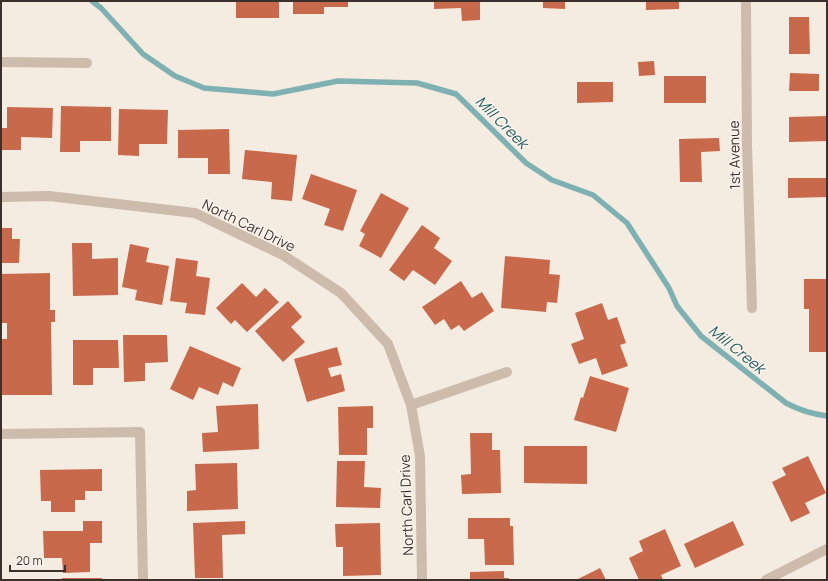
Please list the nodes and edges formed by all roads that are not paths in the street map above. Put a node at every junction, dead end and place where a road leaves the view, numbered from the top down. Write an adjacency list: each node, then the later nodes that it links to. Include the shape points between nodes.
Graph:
1 (746, 1): 5 (street, 1st Avenue)
2 (1, 62): 3 (street)
3 (87, 63)
4 (1, 197): 7 (street, North Carl Drive, via 49,196 195,213 283,255 341,293 388,344)
5 (752, 308)
6 (507, 372): 7 (street)
7 (411, 405): 11 (street, North Carl Drive, via 420,456)
8 (1, 434): 10 (street, via 140,432)
9 (827, 549): 12 (street)
10 (143, 580)
11 (422, 580)
12 (766, 580)

